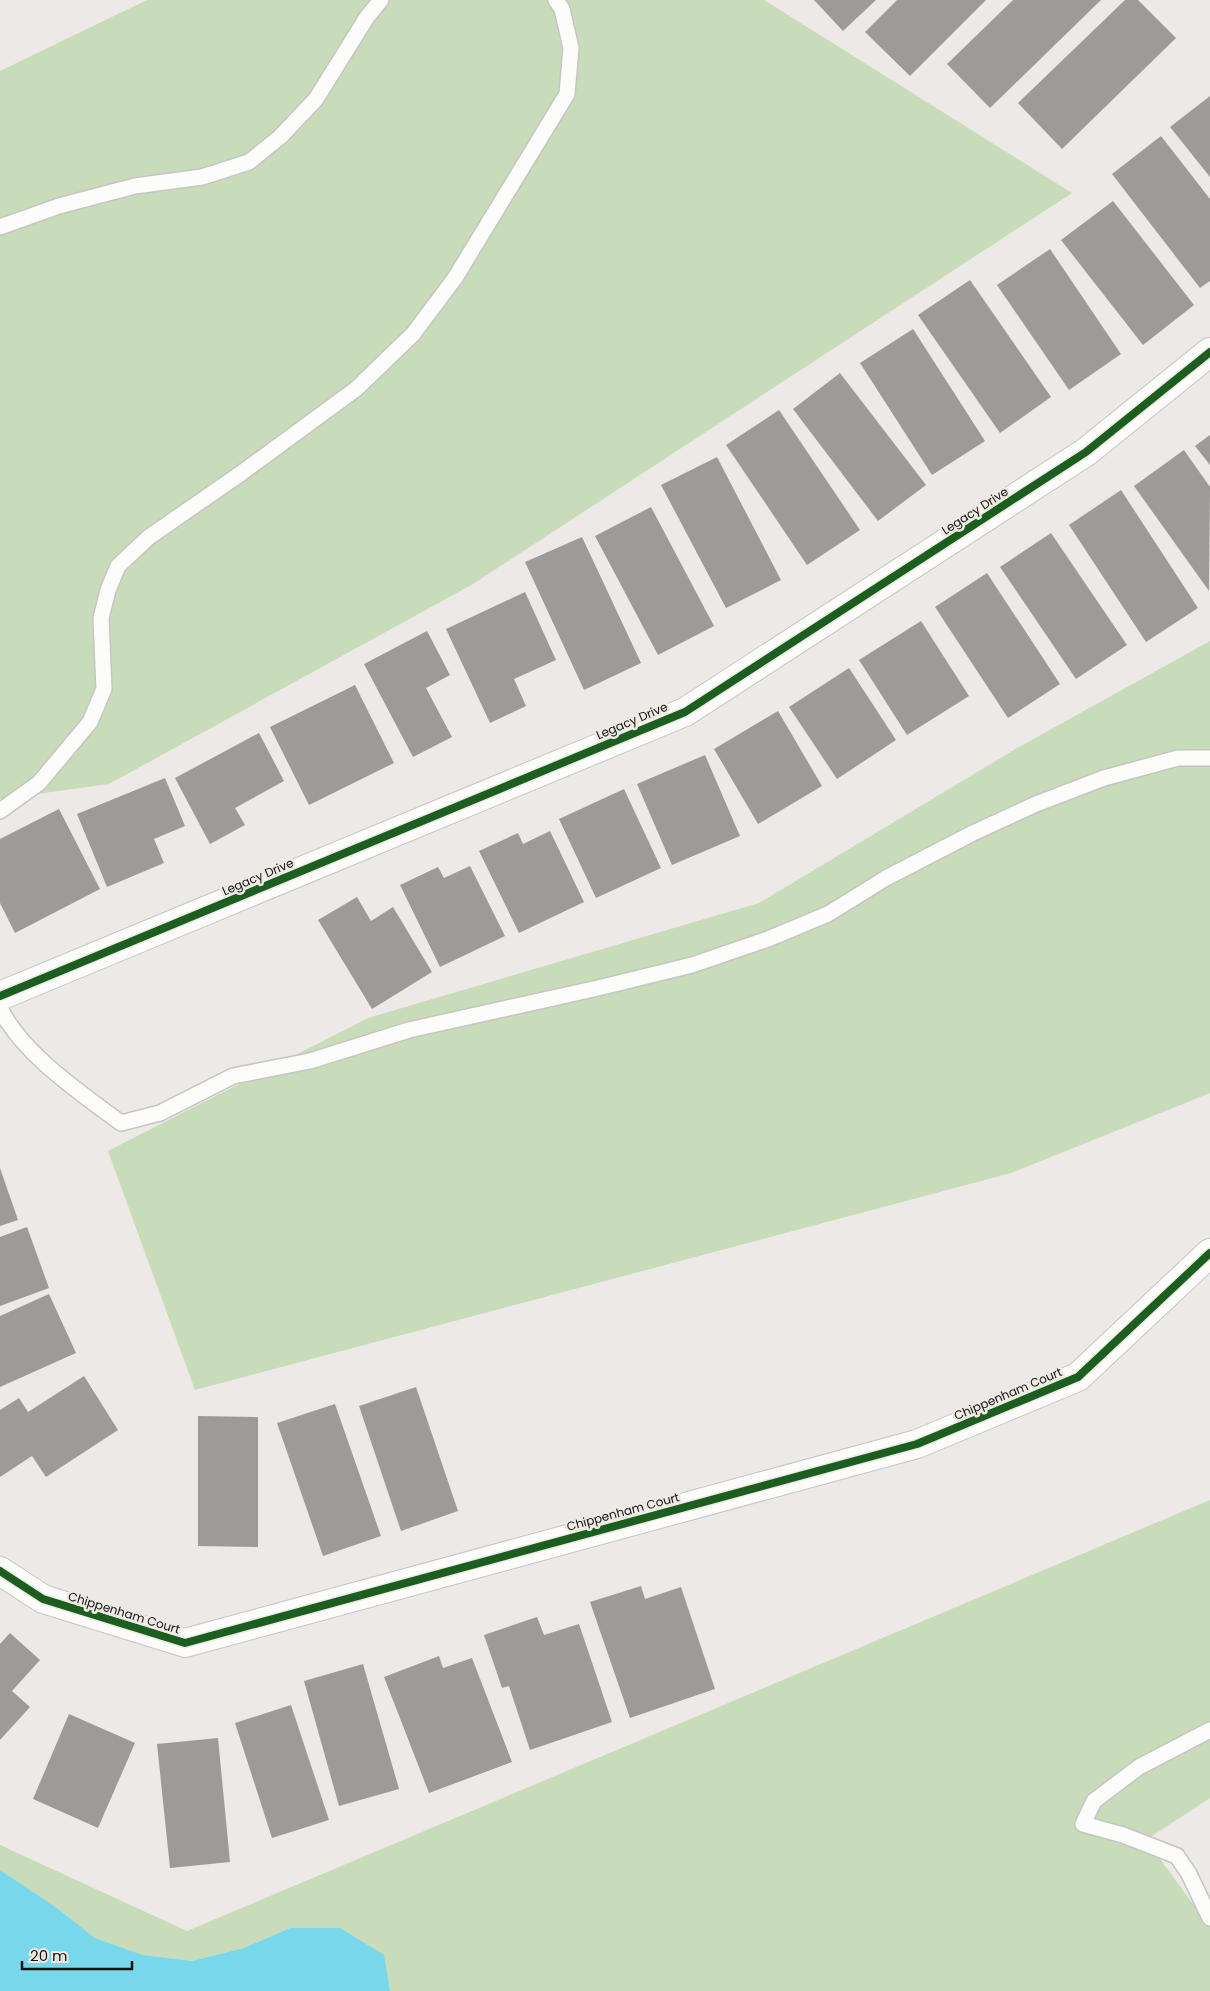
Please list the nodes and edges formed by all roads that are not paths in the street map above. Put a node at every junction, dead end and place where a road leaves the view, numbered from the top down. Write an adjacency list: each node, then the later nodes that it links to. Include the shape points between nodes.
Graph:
1 (381, 0): 3 (lane, via 316,99 280,137 249,162 202,177 125,188)
2 (556, 0): 6 (lane, via 562,9 571,48 567,94 455,278 413,334 356,389 149,537 118,566 101,618 104,689 90,722 39,782)
3 (0, 227)
4 (1210, 352): 7 (street, Legacy Drive, via 1086,452 685,712)
5 (1210, 758): 8 (lane, via 1178,758 1104,778 1036,804 886,878 828,914 692,965 409,1030 310,1061 233,1076 160,1113 122,1123 33,1052 7,1022)
6 (0, 811)
7 (0, 996)
8 (0, 1008)
9 (1210, 1253): 10 (street, Chippenham Court, via 1078,1377 917,1444 185,1644 43,1600)
10 (0, 1571)
11 (1210, 1730): 12 (lane, via 1131,1773 1094,1801 1083,1824 1177,1856)
12 (1210, 1918)

